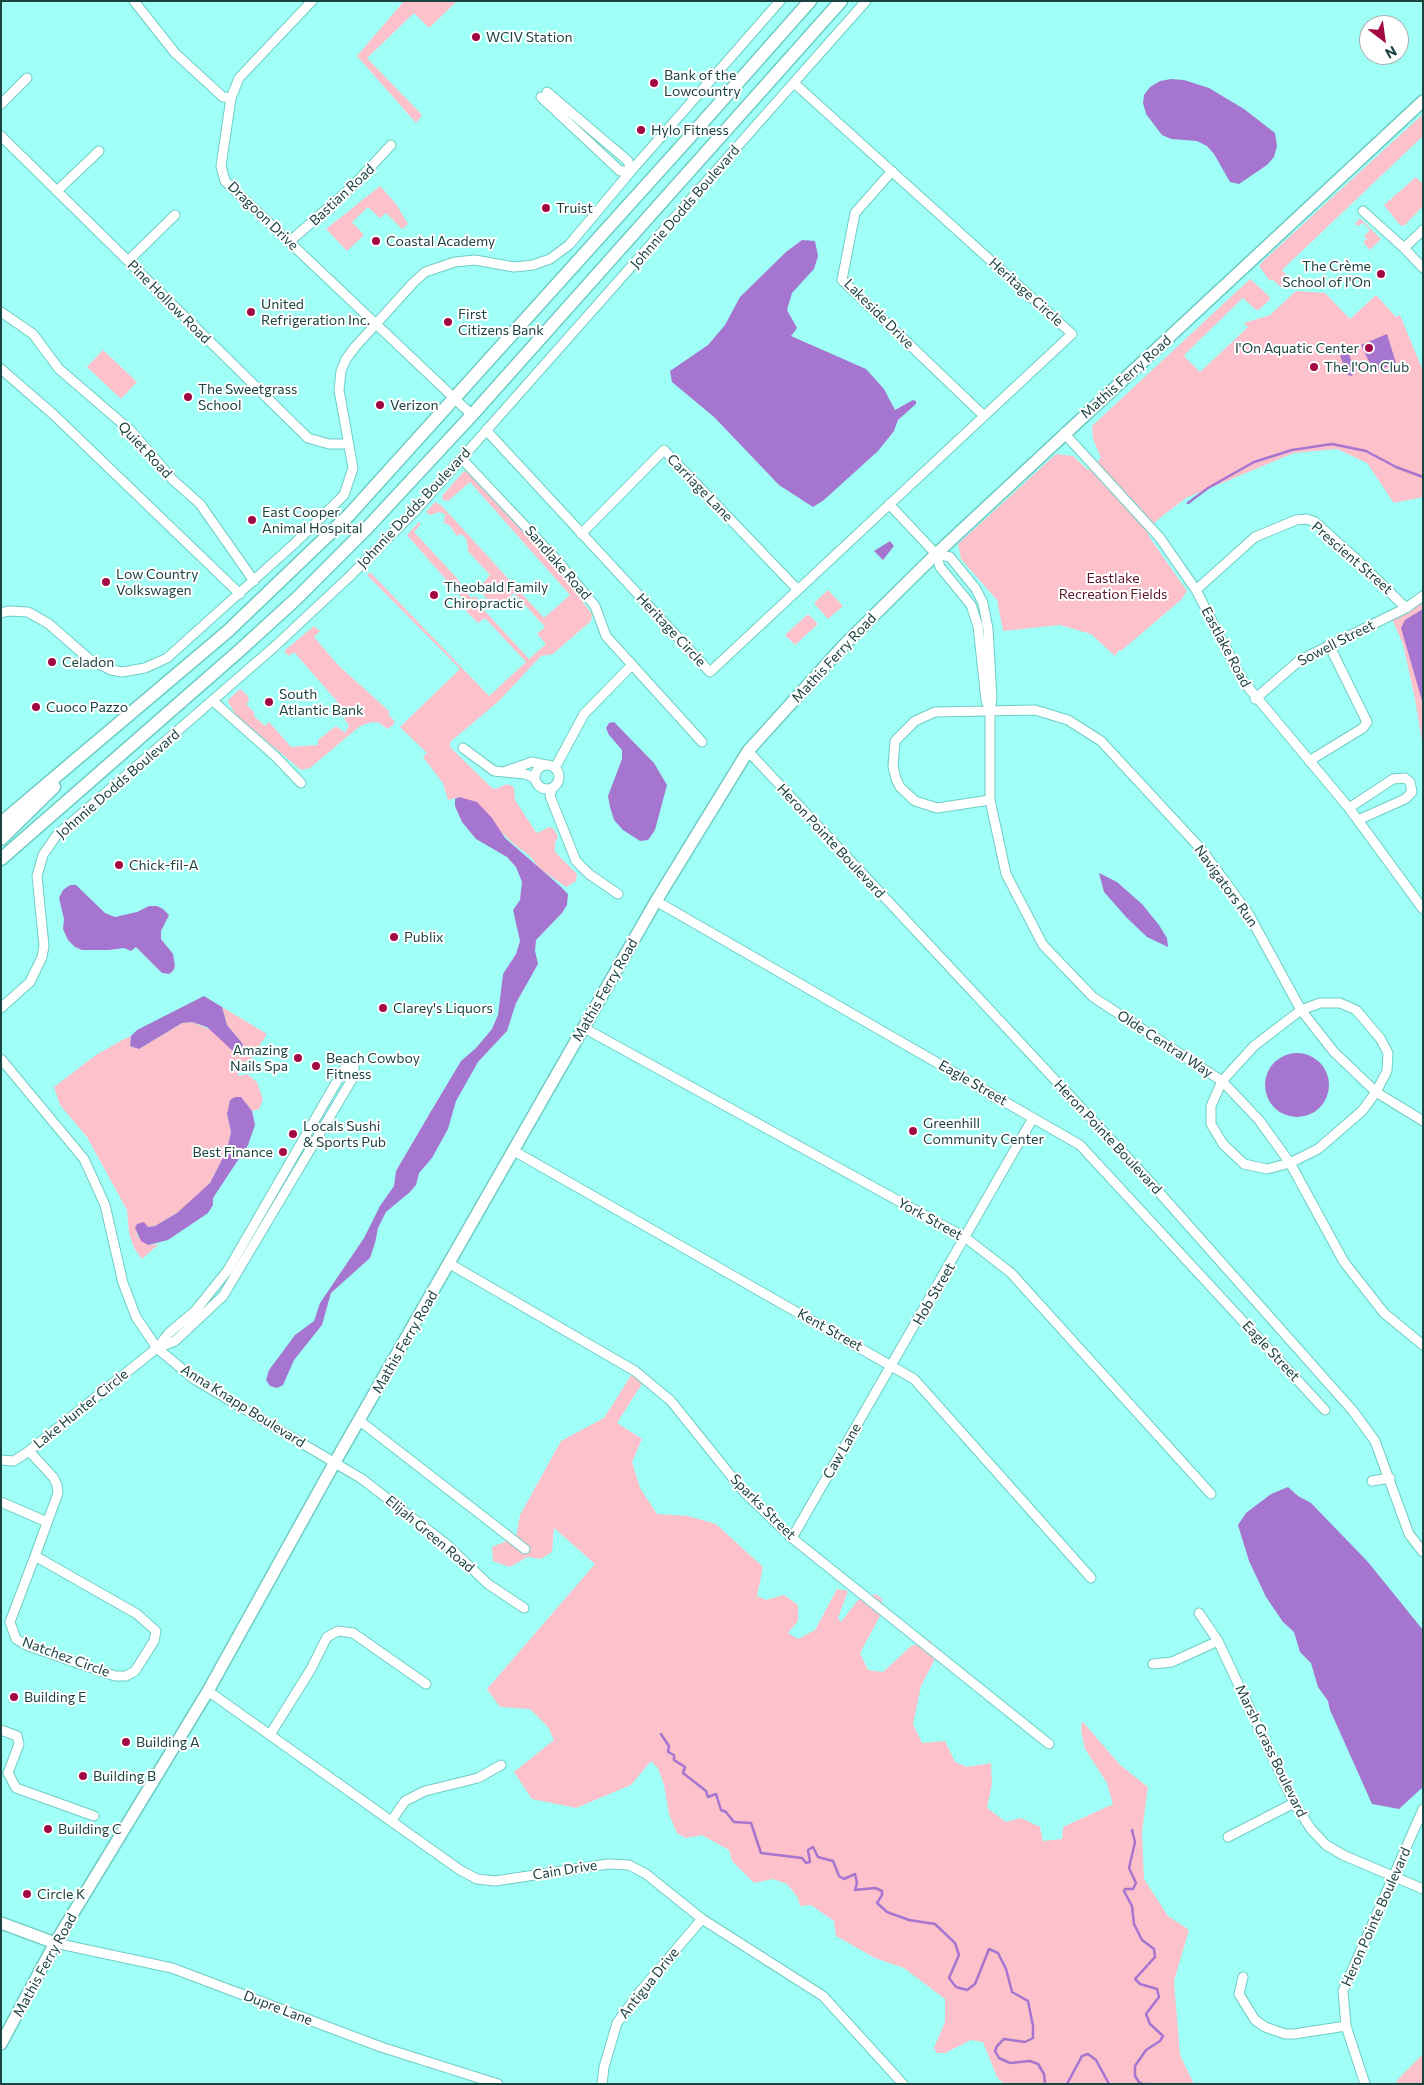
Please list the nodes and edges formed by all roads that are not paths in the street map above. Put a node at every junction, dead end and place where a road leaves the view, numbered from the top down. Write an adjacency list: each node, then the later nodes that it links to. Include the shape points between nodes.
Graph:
1 (134, 1): 9 (street, via 175,53 223,97)
2 (312, 1): 9 (street, Dragoon Drive, via 239,78)
3 (780, 1): 17 (street)
4 (810, 1): 30 (highway)
5 (841, 1): 31 (highway, Johnnie Dodds Boulevard)
6 (866, 1): 8 (street, Johnnie Dodds Boulevard)
7 (27, 78): 11 (street)
8 (794, 83): 18 (street, Heritage Circle); 33 (street, Johnnie Dodds Boulevard)
9 (231, 98): 23 (street, Dragoon Drive, via 221,166 225,181)
10 (1423, 101): 34 (main road, Mathis Ferry Road)
11 (1, 104)
12 (1, 136): 19 (street, Pine Hollow Road)
13 (604, 141): 15 (street); 15 (street, via 544,94); 17 (street, via 628,162)
14 (391, 146): 23 (street, Bastian Road, via 352,187)
15 (596, 149): 17 (street, via 620,172)
16 (99, 152): 19 (street)
17 (630, 171): 28 (street, via 569,245 550,259 514,267 475,260 440,266 413,282)
18 (892, 171): 32 (street, Lakeside Drive, via 854,212 842,280); 32 (street, Heritage Circle, via 1072,334)
19 (57, 191): 25 (street, Pine Hollow Road)
20 (1363, 212): 24 (street)
21 (175, 215): 25 (street)
22 (1423, 230): 24 (street)
23 (289, 242): 28 (street, Dragoon Drive)
24 (1404, 248): 26 (street)
25 (128, 261): 35 (street, Pine Hollow Road, via 308,438 329,444)
26 (1423, 268)
27 (1, 312): 40 (street, Quiet Road, via 33,334 59,369 131,431 173,480 200,504)
28 (377, 323): 30 (street, Dragoon Drive); 35 (street, via 350,353 341,371 339,390)
29 (1, 369): 43 (street)
30 (454, 397): 31 (street); 53 (highway, via 349,514 283,580)
31 (472, 415): 67 (highway, Johnnie Dodds Boulevard, via 296,600)
32 (983, 415): 37 (street, Heritage Circle)
33 (486, 430): 36 (street, Johnnie Dodds Boulevard); 38 (street, Heritage Circle)
34 (1064, 434): 39 (main road, Mathis Ferry Road); 42 (street, Eastlake Road, via 1160,538)
35 (348, 444): 40 (street, via 353,468 344,495)
36 (462, 459): 48 (street, Sandlake Road, via 557,560 594,606 606,636); 50 (street, Johnnie Dodds Boulevard, via 348,578)
37 (889, 504): 39 (street); 41 (street, Heritage Circle)
38 (581, 534): 41 (street, Heritage Circle, via 710,672); 41 (street, Carriage Lane, via 664,450)
39 (936, 554): 51 (street, Olde Central Way, via 940,567 971,605 978,626); 51 (street, Olde Central Way, via 950,557 981,596 988,629); 55 (main road, Mathis Ferry Road, via 844,644)
40 (254, 581): 43 (street)
41 (797, 589)
42 (1196, 590): 45 (street, Prescient Street, via 1251,540 1296,520 1307,519 1315,522); 49 (street, Eastlake Road, via 1242,681)
43 (240, 594): 46 (street, via 167,658 144,668 122,672 90,659 49,624 28,612)
44 (1423, 596): 45 (street, Sowell Street)
45 (1406, 608): 47 (street, Sowell Street)
46 (1, 613)
47 (1329, 645): 49 (street, Sowell Street, via 1295,663); 56 (street, via 1367,722 1363,728)
48 (631, 666): 52 (street, Sandlake Road); 57 (street, via 584,714)
49 (1255, 699): 56 (street, Eastlake Road)
50 (213, 701): 60 (street); 71 (street, Johnnie Dodds Boulevard, via 56,836 43,855 37,876 44,946 42,957 30,982)
51 (990, 711): 62 (street, Olde Central Way); 62 (street, via 935,712 924,716 908,726 895,741 892,758 900,787 924,806 951,808); 72 (street, Navigators Run, via 1035,710 1068,720 1101,741 1201,849 1248,913)
52 (702, 742)
53 (92, 747): 65 (highway); 66 (highway)
54 (463, 748): 58 (street, via 494,771)
55 (748, 751): 69 (main road, Mathis Ferry Road); 91 (street, Heron Pointe Boulevard, via 1135,1166 1353,1410 1375,1441)
56 (1309, 761): 63 (street, Eastlake Road)
57 (551, 767): 58 (street, via 532,762); 59 (street, via 538,769); 61 (street, via 558,781)
58 (502, 772): 59 (street)
59 (535, 778): 61 (street, via 538,786)
60 (301, 783)
61 (552, 788): 68 (street, via 550,796 576,861)
62 (990, 800): 75 (street, Olde Central Way, via 1006,874 1043,945 1093,997)
63 (1349, 808): 64 (street, Eastlake Road); 64 (street, via 1393,779 1405,778 1410,782 1412,792 1405,799)
64 (1358, 820): 70 (street, Eastlake Road)
65 (1, 823)
66 (1, 839)
67 (1, 859)
68 (618, 894)
69 (656, 901): 73 (main road, Mathis Ferry Road); 77 (street, Eagle Street)
70 (1423, 909)
71 (1, 1008)
72 (1302, 1010): 75 (street, via 1254,1046); 76 (street, Navigators Run, via 1334,1052); 76 (street, via 1320,1003 1340,1003 1356,1010 1380,1038 1388,1053 1387,1071)
73 (584, 1028): 79 (main road, Mathis Ferry Road); 81 (street, York Street)
74 (1, 1059): 84 (street, Anna Knapp Boulevard, via 84,1159 105,1205 123,1283 136,1317)
75 (1222, 1081): 80 (street, Olde Central Way, via 1259,1120); 80 (street, via 1211,1106 1211,1124 1223,1144 1244,1164 1267,1169)
76 (1376, 1092): 78 (street, Navigators Run); 80 (street, via 1340,1132 1318,1149)
77 (1033, 1118): 81 (street, Hob Street); 86 (street, Eagle Street, via 1080,1145)
78 (1423, 1121)
79 (514, 1151): 82 (main road, Mathis Ferry Road); 85 (street, Kent Street)
80 (1290, 1163): 83 (street, Olde Central Way, via 1344,1262 1384,1313)
81 (966, 1238): 85 (street, Hob Street); 93 (street, York Street, via 1011,1273)
82 (450, 1264): 87 (main road, Mathis Ferry Road); 96 (street, Sparks Street, via 635,1371 671,1401 744,1492)
83 (1423, 1346)
84 (157, 1348): 84 (street, via 175,1341 222,1296 354,1076 354,1067 344,1069 228,1270 195,1311); 88 (street, Lake Hunter Circle); 90 (street, Anna Knapp Boulevard, via 194,1378)
85 (892, 1365): 96 (street, Caw Lane); 100 (street, Kent Street, via 914,1379)
86 (1325, 1410)
87 (360, 1420): 90 (main road, Mathis Ferry Road); 97 (street)
88 (29, 1451): 89 (street, Lake Hunter Circle, via 14,1460); 95 (street, Natchez Circle, via 58,1485)
89 (1, 1460)
90 (335, 1462): 101 (street, Elijah Green Road, via 362,1478 445,1543 488,1584); 106 (main road, Mathis Ferry Road)
91 (1390, 1478): 92 (street); 98 (street, Heron Pointe Boulevard, via 1410,1534)
92 (1372, 1481)
93 (1211, 1494)
94 (1, 1502): 95 (street)
95 (48, 1522): 99 (street, Natchez Circle)
96 (792, 1538): 109 (street, Sparks Street)
97 (525, 1549)
98 (1423, 1552)
99 (35, 1556): 99 (street, Natchez Circle, via 10,1622 16,1639 115,1676 126,1676 136,1671 154,1641 156,1631 137,1614)
100 (1091, 1578)
101 (524, 1608)
102 (1199, 1613): 103 (street, Marsh Grass Boulevard)
103 (1218, 1641): 104 (street, via 1172,1662); 111 (street, Marsh Grass Boulevard)
104 (1153, 1664)
105 (426, 1684): 108 (street, via 353,1633 338,1631 327,1637)
106 (208, 1691): 108 (street, Cain Drive); 120 (main road, Mathis Ferry Road)
107 (1, 1730): 113 (street, via 17,1736 19,1744 8,1773 16,1788)
108 (271, 1733): 114 (street, Cain Drive)
109 (1048, 1744)
110 (501, 1765): 114 (street, via 478,1778 425,1792 405,1801)
111 (1294, 1803): 115 (street); 116 (street, Marsh Grass Boulevard, via 1311,1829 1326,1844 1342,1855)
112 (1423, 1809): 116 (street, Heron Pointe Boulevard)
113 (94, 1816)
114 (392, 1820): 118 (street, Cain Drive, via 477,1879 495,1881 608,1864 629,1865 646,1874)
115 (1228, 1837)
116 (1395, 1876): 117 (street, Marsh Grass Boulevard); 122 (street, Heron Pointe Boulevard, via 1343,1991)
117 (1423, 1889)
118 (702, 1919): 125 (street, Antigua Drive, via 617,2023); 126 (street, Cain Drive, via 823,1996)
119 (1, 1923): 120 (main road)
120 (55, 1943): 123 (main road, Mathis Ferry Road); 124 (street, Dupre Lane, via 172,1968 381,2048)
121 (1243, 1977): 122 (street, via 1239,1994 1255,2020 1265,2027 1294,2034)
122 (1346, 2026): 127 (street, Heron Pointe Boulevard)
123 (1, 2044)
124 (498, 2084)
125 (602, 2084)
126 (903, 2084)
127 (1365, 2084)

